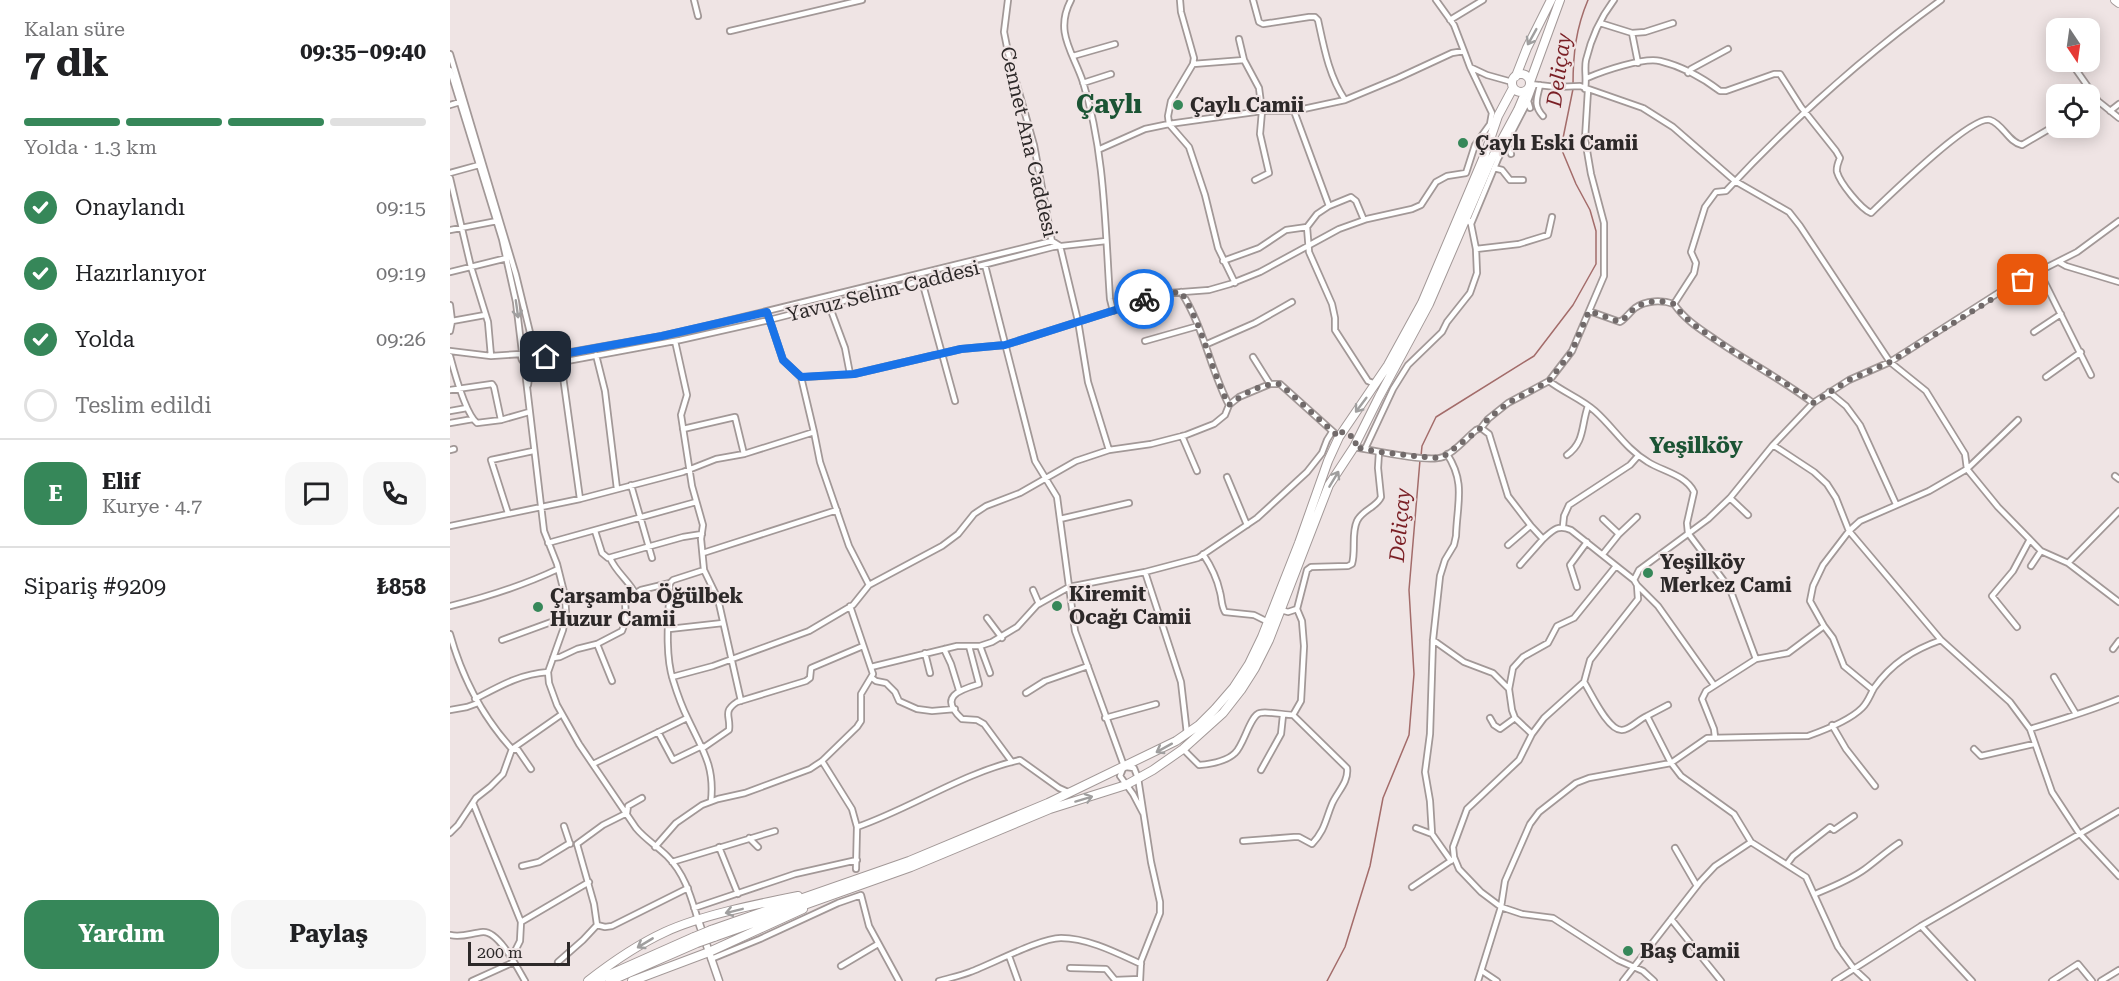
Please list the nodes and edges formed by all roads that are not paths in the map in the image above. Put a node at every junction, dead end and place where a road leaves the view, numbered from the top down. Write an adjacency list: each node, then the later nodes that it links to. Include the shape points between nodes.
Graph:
1 (694, 0): 17 (street)
2 (862, 0): 21 (street)
3 (1008, 0): 82 (street, Cennet Ana Caddesi, via 1004,32 1034,146)
4 (1071, 0): 28 (street, via 1063,19)
5 (1180, 0): 31 (street)
6 (1253, 0): 42 (street, via 1263,24 1308,17 1318,20 1336,87)
7 (1436, 0): 18 (street)
8 (1468, 0): 16 (street)
9 (1483, 0): 16 (street)
10 (1551, 0): 37 (highway, one-way to 37)
11 (1560, 0): 40 (highway)
12 (1614, 0): 19 (street)
13 (1941, 0): 53 (street, via 1905,26)
14 (2115, 0): 15 (highway)
15 (2119, 3)
16 (1472, 7): 18 (street)
17 (698, 16)
18 (1450, 20): 26 (street)
19 (1600, 23): 22 (street); 36 (street, via 1586,62)
20 (1673, 23): 22 (street)
21 (730, 31)
22 (1632, 33): 30 (street)
23 (1239, 39): 29 (street)
24 (1115, 44): 28 (street)
25 (1728, 49): 34 (street)
26 (1464, 51): 32 (street); 42 (street)
27 (450, 54): 74 (street)
28 (1073, 56): 38 (street)
29 (1244, 60): 31 (street); 50 (street, via 1259,88)
30 (1638, 63): 34 (street, via 1659,61); 36 (street)
31 (1193, 64): 57 (street, via 1171,101)
32 (1470, 67): 37 (street); 75 (street, via 1492,113 1466,173 1436,182 1421,205)
33 (450, 70): 44 (street)
34 (1689, 73): 53 (street, via 1720,91 1780,74)
35 (1111, 74): 38 (street)
36 (1587, 78): 41 (street)
37 (1513, 82): 40 (highway, via 1519,92); 40 (highway, via 1523,74); 136 (highway, via 1422,303)
38 (1083, 83): 61 (street)
39 (1540, 85): 40 (street); 41 (street); 49 (street)
40 (1530, 86): 43 (street); 76 (highway, via 1491,160)
41 (1584, 88): 70 (street, via 1661,118); 102 (street, via 1587,155 1604,224 1605,252 1604,276)
42 (1345, 100): 51 (street)
43 (1528, 101): 48 (street); 59 (street)
44 (460, 102): 47 (street); 63 (street)
45 (2100, 103): 52 (street)
46 (2119, 104): 52 (street)
47 (450, 105)
48 (1530, 108): 49 (street); 54 (street)
49 (1537, 109): 55 (street)
50 (1262, 111): 51 (street); 57 (street); 67 (street, via 1260,134 1269,173)
51 (1294, 111): 72 (street)
52 (2110, 111): 56 (street)
53 (1806, 113): 58 (street, via 1840,158 1836,170 1839,177 1860,206 1871,213 1969,127 1990,120 2022,145); 70 (street)
54 (1527, 114)
55 (1543, 116)
56 (2119, 118)
57 (1169, 124): 61 (street, via 1137,132); 87 (street, via 1189,147 1196,164)
58 (2046, 130)
59 (1508, 141): 60 (street); 62 (street); 64 (street)
60 (1514, 146)
61 (1100, 149): 81 (street)
62 (1511, 154)
63 (479, 165): 65 (street); 74 (street)
64 (1494, 168): 68 (street); 69 (street, via 1502,170 1510,180)
65 (450, 173)
66 (450, 178): 79 (street)
67 (1255, 180)
68 (1489, 180): 71 (street); 76 (street)
69 (1523, 180)
70 (1735, 181): 98 (street, via 1726,191 1716,192 1704,207 1691,252 1696,264 1694,273); 128 (street, via 1789,212)
71 (1496, 183)
72 (1329, 206): 75 (street, via 1351,197); 78 (street)
73 (1552, 216): 85 (street, via 1548,235 1519,244)
74 (498, 220): 79 (street); 86 (street); 116 (street)
75 (1364, 220): 83 (street)
76 (1469, 221): 85 (street); 158 (highway)
77 (2119, 221): 88 (street)
78 (1306, 227): 83 (street); 87 (street, via 1286,230 1259,248)
79 (463, 228): 80 (street); 90 (street)
80 (450, 230)
81 (1106, 241): 84 (street); 101 (street)
82 (1053, 244): 84 (street); 89 (street, Yavuz Selim Caddesi); 103 (street, Yavuz Selim Caddesi)
83 (1308, 245): 95 (street); 136 (street, via 1332,304 1335,330 1368,381)
84 (1060, 246): 108 (street)
85 (1476, 249): 159 (street, via 1477,273 1470,293 1442,332 1408,364)
86 (507, 258): 90 (street); 119 (street, one-way to 119)
87 (1223, 261): 95 (street)
88 (2059, 262): 91 (street); 94 (street)
89 (985, 265): 93 (street, Yavuz Selim Caddesi); 115 (street)
90 (471, 267): 92 (street); 105 (street)
91 (2039, 271): 104 (street); 128 (street)
92 (450, 272)
93 (922, 281): 100 (street, Yavuz Selim Caddesi); 120 (street)
94 (2119, 282)
95 (1235, 283): 96 (street)
96 (1181, 292): 101 (street, via 1156,294); 109 (street)
97 (1293, 302): 114 (street)
98 (1674, 304): 102 (street, via 1663,300 1642,305 1620,322); 142 (street, via 1692,323)
99 (450, 305): 107 (street)
100 (829, 305): 106 (street, Yavuz Selim Caddesi); 129 (street)
101 (1113, 311): 108 (street)
102 (1589, 311): 133 (street, via 1572,351)
103 (767, 312): 106 (street); 125 (street, Yavuz Selim Caddesi)
104 (2061, 314): 111 (street); 118 (street)
105 (485, 315): 107 (street); 122 (street)
106 (770, 320): 112 (street, Yavuz Selim Caddesi); 131 (street, via 783,360)
107 (452, 321): 110 (street)
108 (1078, 321): 115 (street); 160 (street, via 1088,382)
109 (1198, 326): 113 (street); 114 (street)
110 (450, 331)
111 (2034, 332)
112 (675, 341): 123 (street, Yavuz Selim Caddesi); 153 (street, via 687,395 681,415)
113 (1145, 341)
114 (1207, 344): 143 (street)
115 (1005, 345): 120 (street); 171 (street, via 1035,461)
116 (534, 349): 119 (street, via 528,347); 125 (street)
117 (450, 351): 122 (street)
118 (2081, 352): 130 (street); 132 (street)
119 (522, 353): 122 (street); 126 (street)
120 (941, 354): 129 (street); 141 (street)
121 (450, 356): 138 (street)
122 (490, 356)
123 (596, 356): 127 (street, Yavuz Selim Caddesi); 173 (street, via 605,391)
124 (1253, 357): 135 (street)
125 (535, 361): 126 (street); 127 (street, Yavuz Selim Caddesi); 137 (street)
126 (524, 362): 137 (street)
127 (561, 362): 175 (street)
128 (1890, 362): 140 (street); 168 (street, via 1926,391 1965,454)
129 (850, 374): 131 (street)
130 (2091, 375)
131 (801, 377): 154 (street)
132 (2046, 377)
133 (1549, 381): 144 (street); 152 (street, via 1508,403)
134 (450, 383): 139 (street)
135 (1270, 384): 143 (street); 156 (street, via 1280,384)
136 (1376, 384): 156 (highway, one-way to 156)
137 (527, 387): 147 (street)
138 (461, 388): 139 (street); 145 (street); 149 (street, via 492,384)
139 (451, 390)
140 (1829, 392): 142 (street); 178 (street, via 1860,425)
141 (955, 401)
142 (1813, 403): 157 (street)
143 (1229, 405): 155 (street, via 1225,415 1214,424)
144 (1588, 406): 165 (street, via 1581,442); 166 (street)
145 (467, 408): 146 (street); 148 (street)
146 (450, 411)
147 (529, 412): 149 (street); 161 (street)
148 (472, 419): 149 (street, via 477,423); 151 (street)
149 (501, 420)
150 (2018, 420): 168 (street)
151 (450, 423)
152 (1481, 428): 164 (street); 190 (street, via 1489,434 1508,496)
153 (683, 429): 163 (street, via 735,417); 167 (street)
154 (814, 432): 163 (street); 180 (street)
155 (1182, 436): 160 (street); 169 (street)
156 (1337, 436): 158 (highway); 158 (highway); 188 (street, via 1326,440 1322,453 1307,472); 232 (highway)
157 (1773, 445): 174 (street); 193 (street, via 1827,484)
158 (1354, 446): 159 (street); 228 (highway, one-way to 158, via 1329,485)
159 (1365, 449): 162 (street)
160 (1108, 450): 171 (street)
161 (533, 451): 179 (street); 182 (street, via 491,460)
162 (1379, 452): 164 (street, via 1427,458); 227 (street, via 1381,497 1358,518 1352,564 1307,570)
163 (744, 454): 167 (street)
164 (1447, 454): 239 (street, via 1459,478 1456,536 1440,576)
165 (1567, 455)
166 (1638, 456): 191 (street, via 1569,505); 194 (street, via 1691,487 1694,492)
167 (689, 468): 172 (street); 176 (street)
168 (1966, 469): 178 (street, via 1929,491); 198 (street)
169 (1197, 471)
170 (1227, 477): 188 (street)
171 (1045, 478): 186 (street, via 1057,497); 218 (street, via 986,506 942,546)
172 (631, 485): 173 (street); 185 (street)
173 (617, 489): 175 (street)
174 (1731, 498): 183 (street); 194 (street)
175 (580, 499): 179 (street)
176 (696, 502): 185 (street); 195 (street)
177 (1129, 503): 186 (street)
178 (1896, 504): 193 (street, via 1869,515)
179 (541, 508): 182 (street); 200 (street)
180 (837, 510): 204 (street); 218 (street, via 849,546)
181 (2119, 511): 209 (street)
182 (508, 513): 189 (street)
183 (1748, 515)
184 (1638, 516): 196 (street)
185 (640, 518): 192 (street); 202 (street)
186 (1060, 519): 219 (street)
187 (1603, 519): 196 (street)
188 (1246, 525): 205 (street)
189 (450, 526)
190 (1530, 526): 197 (street); 201 (street)
191 (1563, 526): 197 (street); 199 (street)
192 (595, 531): 200 (street); 207 (street, via 602,553)
193 (1849, 531): 233 (street, via 1823,565 1810,601); 240 (street)
194 (1688, 533): 217 (street, via 1639,570); 252 (street, via 1730,589)
195 (702, 534): 202 (street); 204 (street)
196 (1619, 534): 206 (street)
197 (1544, 539): 210 (street)
198 (2029, 541): 203 (street); 234 (street, via 2013,571 1992,596)
199 (1587, 542): 206 (street); 220 (street, via 1570,565)
200 (548, 543): 213 (street)
201 (1508, 545)
202 (648, 547): 207 (street); 208 (street)
203 (2041, 551): 209 (street); 212 (street)
204 (703, 553): 214 (street)
205 (1203, 554): 215 (street); 232 (street, via 1213,569 1225,612 1254,615)
206 (1603, 554): 211 (street)
207 (610, 558): 222 (street)
208 (652, 558)
209 (2068, 563): 223 (street)
210 (1520, 565)
211 (1616, 566): 217 (street); 264 (street, via 1574,618 1557,626 1548,643 1523,657 1513,668)
212 (2031, 566)
213 (558, 569): 225 (street, via 499,593); 229 (street, via 565,596)
214 (704, 570): 216 (street); 231 (street, via 718,599)
215 (1145, 572): 219 (street); 287 (street, via 1180,682)
216 (670, 583): 222 (street); 235 (street)
217 (1636, 583): 262 (street, via 1638,598 1590,660); 263 (street, via 1658,606)
218 (869, 585): 226 (street)
219 (1069, 587): 224 (street); 253 (street, via 1075,631)
220 (1577, 587)
221 (1033, 590): 224 (street)
222 (635, 593): 243 (street, via 624,603 624,628)
223 (2119, 602)
224 (1039, 604): 237 (street)
225 (450, 606)
226 (850, 606): 244 (street); 251 (street, via 809,631)
227 (1297, 609): 228 (street); 278 (street, via 1304,646 1301,701)
228 (1280, 610): 294 (highway, via 1241,690 1223,713)
229 (565, 617): 238 (street); 250 (street)
230 (987, 618): 237 (street)
231 (723, 622): 235 (street); 251 (street)
232 (1268, 622): 287 (highway, via 1234,687)
233 (1824, 626): 252 (street, via 1788,653); 266 (street, via 1844,666)
234 (2017, 627)
235 (669, 629): 258 (street)
236 (450, 634): 242 (street)
237 (1002, 638): 246 (street)
238 (502, 640)
239 (1433, 640): 264 (street, via 1464,662 1492,673); 321 (street, via 1425,772)
240 (1941, 640): 266 (street, via 1902,658); 285 (street, via 2010,702)
241 (2119, 641): 248 (street)
242 (451, 644): 269 (street)
243 (597, 644): 250 (street); 261 (street)
244 (863, 646): 254 (street); 270 (street, via 811,668 806,681)
245 (969, 646): 246 (street); 247 (street); 265 (street, via 979,684)
246 (980, 646): 257 (street)
247 (944, 649): 249 (street); 265 (street)
248 (2113, 649)
249 (925, 653): 254 (street); 256 (street)
250 (553, 658): 255 (street)
251 (730, 659): 258 (street); 270 (street)
252 (1756, 659): 263 (street)
253 (1088, 666): 267 (street, via 1045,681); 281 (street)
254 (871, 667): 260 (street)
255 (549, 672): 269 (street, via 530,673 512,680); 275 (street, via 549,683)
256 (930, 673)
257 (990, 673)
258 (672, 677): 280 (street)
259 (2054, 677): 276 (street)
260 (872, 678): 273 (street, via 886,683 899,701 916,709); 295 (street, via 861,694 861,721)
261 (612, 681)
262 (1584, 682): 279 (street, via 1615,729 1627,729); 288 (street)
263 (1714, 685): 289 (street, via 1702,699)
264 (1509, 689): 283 (street)
265 (959, 690): 273 (street, via 953,694)
266 (1873, 690): 284 (street, via 1862,708)
267 (1026, 693)
268 (2119, 699): 276 (street)
269 (476, 701): 274 (street); 292 (street)
270 (741, 701): 291 (street, via 728,711 729,730)
271 (1156, 704): 281 (street)
272 (1668, 705): 279 (street)
273 (955, 709): 296 (street, via 962,718 984,724)
274 (450, 710)
275 (562, 714): 292 (street); 298 (street)
276 (2076, 714): 285 (street)
277 (1283, 715): 278 (street); 294 (street, via 1259,713 1253,717 1241,746 1230,757 1199,765); 301 (street, via 1281,734)
278 (1293, 715): 323 (street, via 1347,768 1346,778 1325,826 1312,844 1299,837)
279 (1647, 716): 297 (street)
280 (687, 718): 286 (street); 291 (street)
281 (1105, 718): 299 (street)
282 (1490, 718): 283 (street, via 1500,729)
283 (1515, 718): 288 (street)
284 (1832, 725): 289 (street, via 1808,736); 304 (street)
285 (2030, 729): 290 (street)
286 (658, 732): 291 (street, via 673,760); 298 (street)
287 (1187, 734): 299 (highway, one-way to 299)
288 (1532, 734): 333 (street, via 1519,760 1467,809 1453,848)
289 (1715, 737): 297 (street, via 1707,738)
290 (2034, 744): 293 (street, via 1981,756); 320 (street, via 2052,792)
291 (702, 747): 305 (street, via 712,775)
292 (512, 749): 300 (street, via 518,750); 310 (street, via 502,774)
293 (1974, 749)
294 (1183, 750): 302 (highway)
295 (822, 761): 308 (street, via 810,769); 316 (street, via 852,809)
296 (1012, 762): 306 (street, via 1020,760); 316 (street)
297 (1671, 763): 324 (street, via 1681,777 1734,814); 346 (street, via 1589,778 1576,783 1539,812 1504,881)
298 (593, 764): 312 (street)
299 (1124, 766): 302 (street, via 1134,768); 303 (street, via 1120,776); 306 (highway)
300 (531, 770)
301 (1261, 770)
302 (1138, 778): 303 (highway); 313 (street)
303 (1126, 785): 313 (street); 343 (highway, one-way to 303, via 911,867 1050,809)
304 (1875, 786)
305 (712, 789): 308 (street); 309 (street)
306 (1070, 793): 343 (highway)
307 (642, 798): 312 (street, via 628,806)
308 (722, 798): 309 (street)
309 (711, 801): 328 (street, via 676,823)
310 (473, 803): 319 (street); 350 (street)
311 (2119, 811): 320 (street)
312 (626, 813): 327 (street); 328 (street)
313 (1143, 813): 360 (street, via 1161,913)
314 (1854, 816): 335 (street, via 1834,830 1830,827)
315 (564, 826): 325 (street)
316 (857, 827): 332 (street)
317 (1416, 828): 321 (street)
318 (775, 831): 322 (street)
319 (450, 833)
320 (2079, 833): 338 (street); 352 (street)
321 (1432, 834): 333 (street)
322 (749, 838): 329 (street); 330 (street)
323 (1243, 841)
324 (1751, 842): 335 (street); 340 (street, via 1715,866)
325 (570, 843): 327 (street); 336 (street, via 538,862)
326 (1899, 843): 345 (street, via 1865,869)
327 (577, 844): 339 (street)
328 (655, 847): 334 (street)
329 (758, 847)
330 (719, 848): 334 (street); 344 (street)
331 (1675, 848): 340 (street)
332 (857, 860): 337 (street); 344 (street, via 795,874)
333 (1453, 860): 341 (street); 346 (street, via 1481,892)
334 (672, 862): 342 (street)
335 (1787, 864): 345 (street, via 1806,877)
336 (522, 866)
337 (856, 869)
338 (2119, 876)
339 (589, 882): 350 (street); 351 (street)
340 (1697, 886): 348 (street)
341 (1412, 887)
342 (688, 888): 347 (street); 351 (street, via 612,926)
343 (833, 892): 349 (highway, one-way to 349); 354 (highway, bridge); 356 (highway)
344 (738, 894): 347 (street)
345 (1815, 894): 364 (street, via 1838,947)
346 (1501, 907): 362 (street, via 1552,918); 365 (street)
347 (694, 908): 349 (street)
348 (1671, 919): 362 (street); 382 (street)
349 (698, 920): 356 (main road); 370 (highway, one-way to 370, via 663,932)
350 (520, 922): 358 (street, via 520,941)
351 (597, 925): 359 (street)
352 (1921, 926): 364 (street); 385 (street)
353 (450, 935): 358 (street, via 488,933)
354 (695, 940): 371 (highway); 372 (highway)
355 (878, 944): 356 (street, via 861,895 760,939); 361 (street); 375 (street)
356 (710, 955): 373 (highway); 374 (main road)
357 (1009, 956): 360 (street, via 1059,938 1075,939); 376 (street); 377 (street)
358 (513, 959): 368 (street); 369 (street)
359 (558, 962)
360 (1141, 964): 367 (street)
361 (841, 966)
362 (1633, 967): 380 (street); 381 (street)
363 (1070, 968): 367 (street, via 1106,969 1115,980)
364 (1854, 969): 383 (street); 384 (street)
365 (1482, 970): 378 (street); 379 (street)
366 (2119, 970): 388 (street)
367 (1140, 980)
368 (472, 981)
369 (525, 981)
370 (588, 981)
371 (595, 981)
372 (610, 981)
373 (632, 981)
374 (719, 981)
375 (899, 981)
376 (939, 981)
377 (1018, 981)
378 (1478, 981)
379 (1497, 981)
380 (1623, 981)
381 (1654, 981)
382 (1721, 981)
383 (1835, 981)
384 (1867, 981)
385 (1972, 981)
386 (2052, 981): 387 (street, via 2078,964)
387 (2092, 981)
388 (2101, 981)

